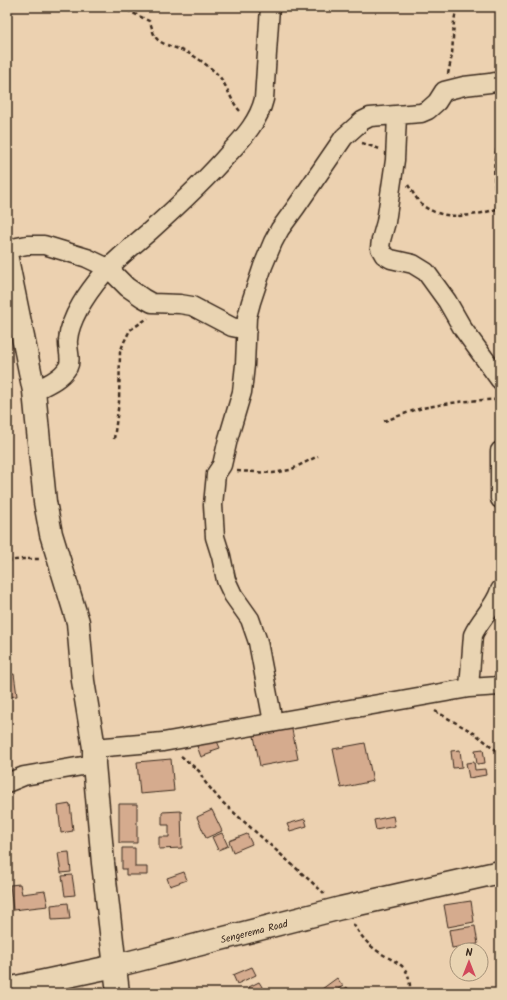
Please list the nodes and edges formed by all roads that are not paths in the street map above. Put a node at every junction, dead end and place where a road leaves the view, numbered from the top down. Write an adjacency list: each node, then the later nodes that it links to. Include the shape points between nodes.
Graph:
1 (270, 7): 6 (street, via 261,112 248,132 221,163 182,202)
2 (500, 81): 3 (street, via 444,91 428,110)
3 (397, 116): 7 (street, via 370,117 344,137 273,242 251,302); 8 (street, via 395,160 380,248 391,259 413,264 426,272)
4 (7, 249): 6 (street, via 44,245 87,258)
5 (7, 259): 9 (street)
6 (108, 268): 7 (street, via 127,287 152,303 192,306 232,327); 9 (street, via 89,291 72,324 67,341 69,365 53,381)
7 (247, 330): 15 (street, via 242,392 222,464 216,474 213,504 215,537 232,595 250,619 258,642)
8 (500, 380)
9 (34, 391): 16 (street, via 45,502 51,534 78,622 83,681)
10 (500, 451): 11 (street)
11 (500, 499)
12 (500, 590): 14 (street, via 473,635)
13 (500, 686): 14 (street)
14 (469, 688): 15 (street)
15 (273, 722): 16 (street)
16 (94, 756): 17 (street); 19 (street)
17 (7, 783)
18 (500, 872): 19 (street, Sengerema Road, via 341,908)
19 (115, 966): 20 (street, Sengerema Road); 21 (street)
20 (7, 989)
21 (118, 993)

